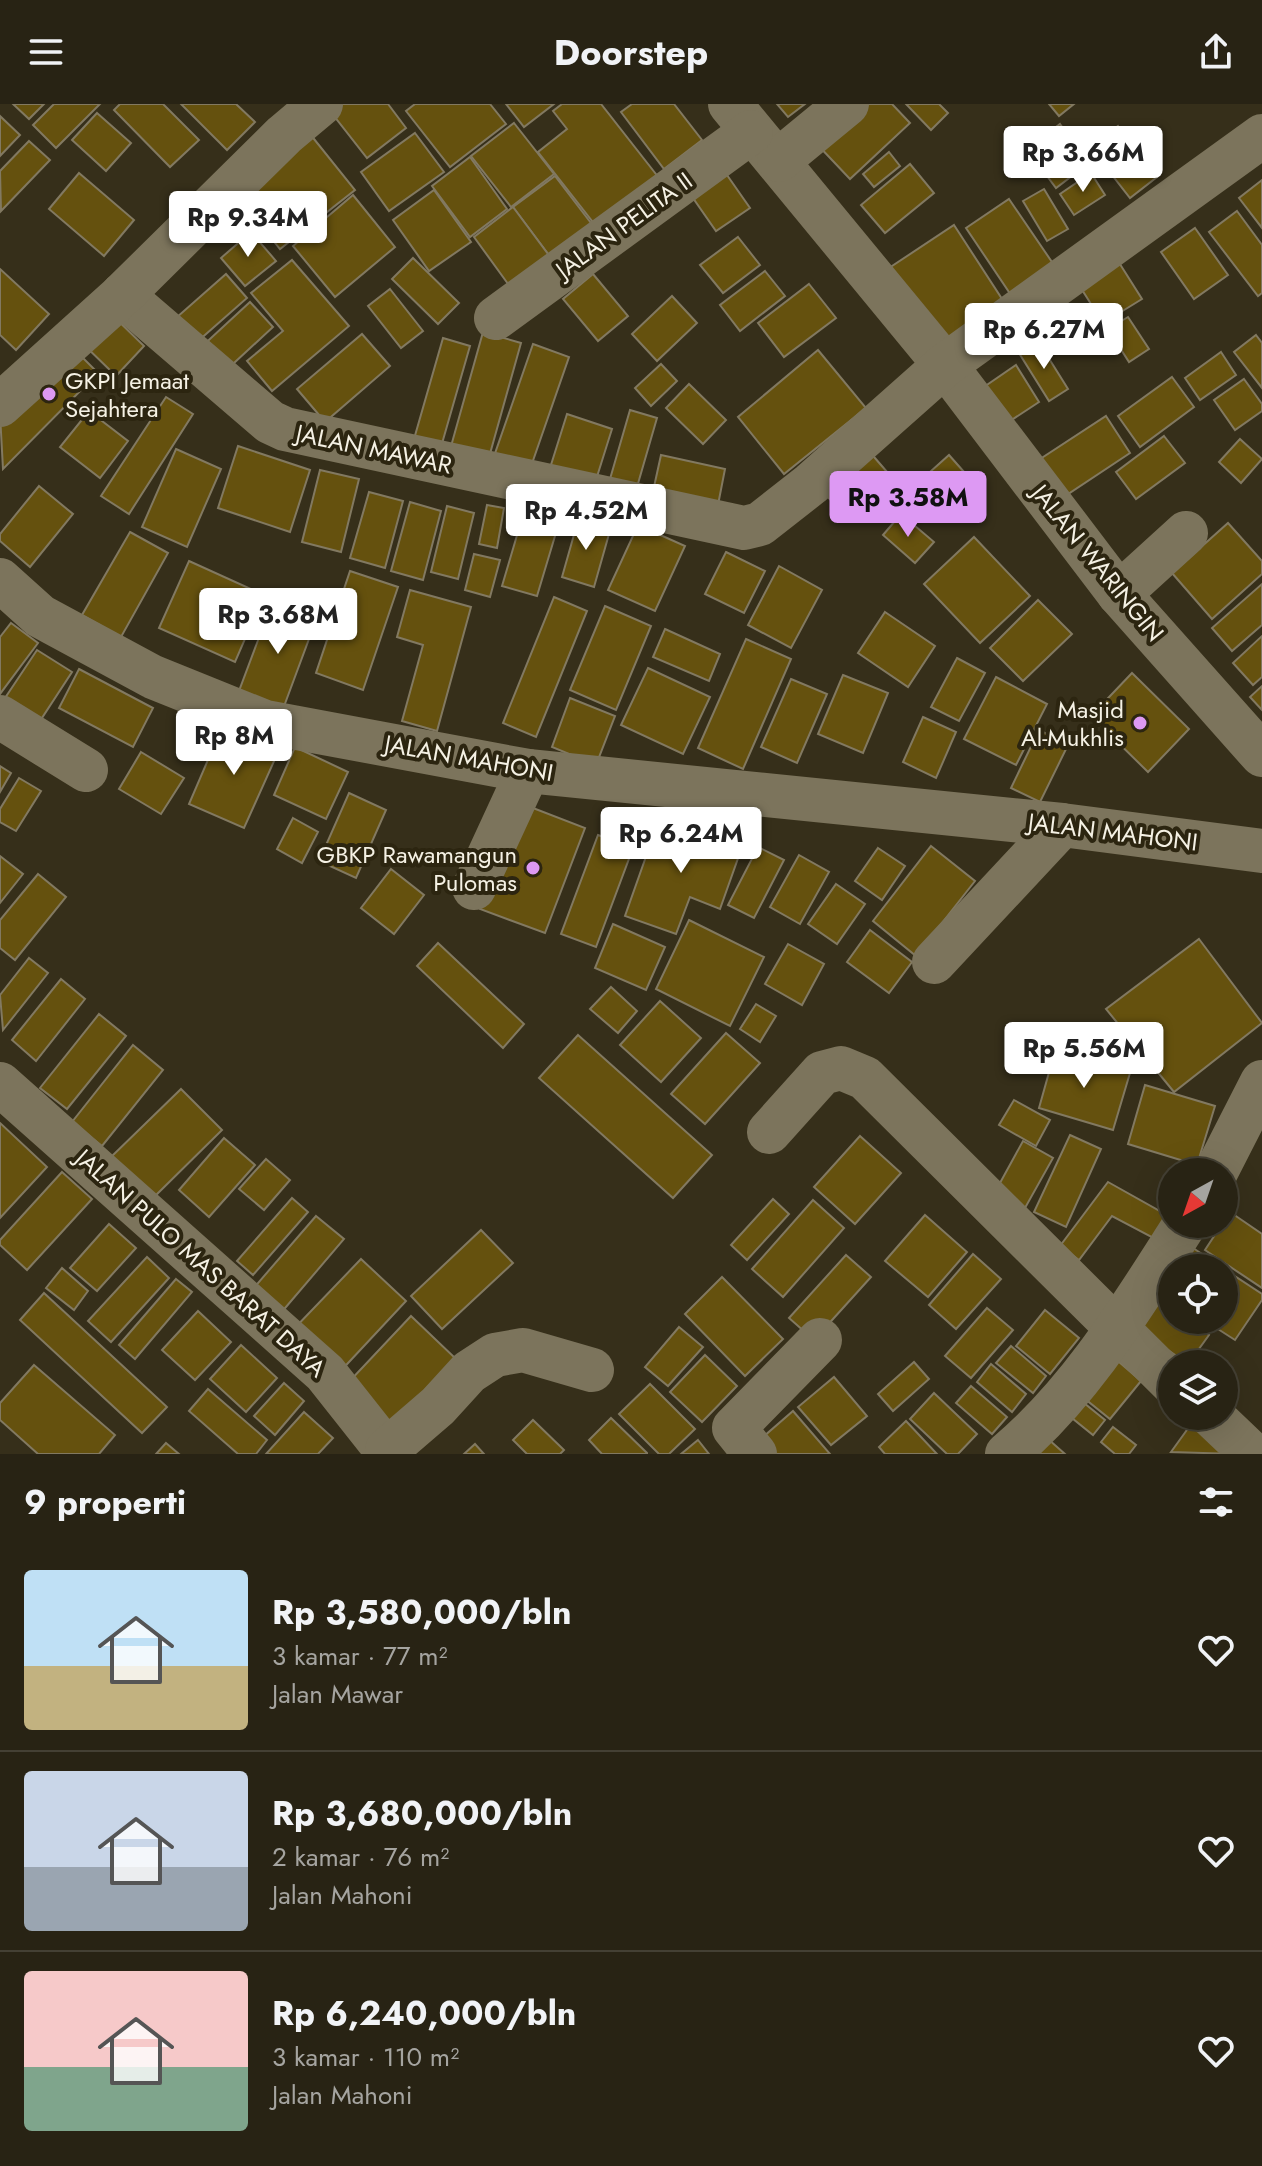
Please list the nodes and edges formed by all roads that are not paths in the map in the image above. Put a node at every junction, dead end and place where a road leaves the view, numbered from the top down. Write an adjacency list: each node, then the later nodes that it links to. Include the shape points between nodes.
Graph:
1 (321, 104): 5 (street)
2 (847, 104): 3 (street, JALAN PELITA II)
3 (754, 132): 6 (street, JALAN PELITA II); 7 (street, JALAN WARINGIN)
4 (1262, 136): 7 (street, JALAN MAWAR)
5 (122, 295): 7 (street, JALAN MAWAR, via 270,422 285,429 744,528 760,524 811,484); 8 (street)
6 (496, 318)
7 (945, 365): 11 (street, JALAN WARINGIN)
8 (0, 405)
9 (1186, 533): 11 (street)
10 (0, 580): 15 (street, JALAN MAHONI, via 40,616 141,670 265,722)
11 (1119, 594): 13 (street, JALAN WARINGIN)
12 (0, 717): 14 (street)
13 (1262, 755)
14 (86, 770)
15 (528, 771): 16 (street, JALAN MAHONI); 18 (street)
16 (1062, 825): 17 (street, JALAN MAHONI); 19 (street)
17 (1262, 851)
18 (474, 888)
19 (934, 962)
20 (1262, 1082): 23 (street)
21 (0, 1084): 31 (street, JALAN PULO MAS BARAT DAYA, via 325,1373)
22 (769, 1132): 25 (street, via 822,1073 841,1068 865,1078)
23 (1223, 1158)
24 (1176, 1238): 25 (street)
25 (1116, 1331): 28 (street); 33 (street, via 1055,1407)
26 (820, 1340): 30 (street)
27 (592, 1370): 31 (street, via 523,1350 495,1355 469,1372)
28 (1158, 1370)
29 (1225, 1430): 32 (street)
30 (744, 1441)
31 (388, 1452)
32 (1246, 1452)
33 (1007, 1454)

